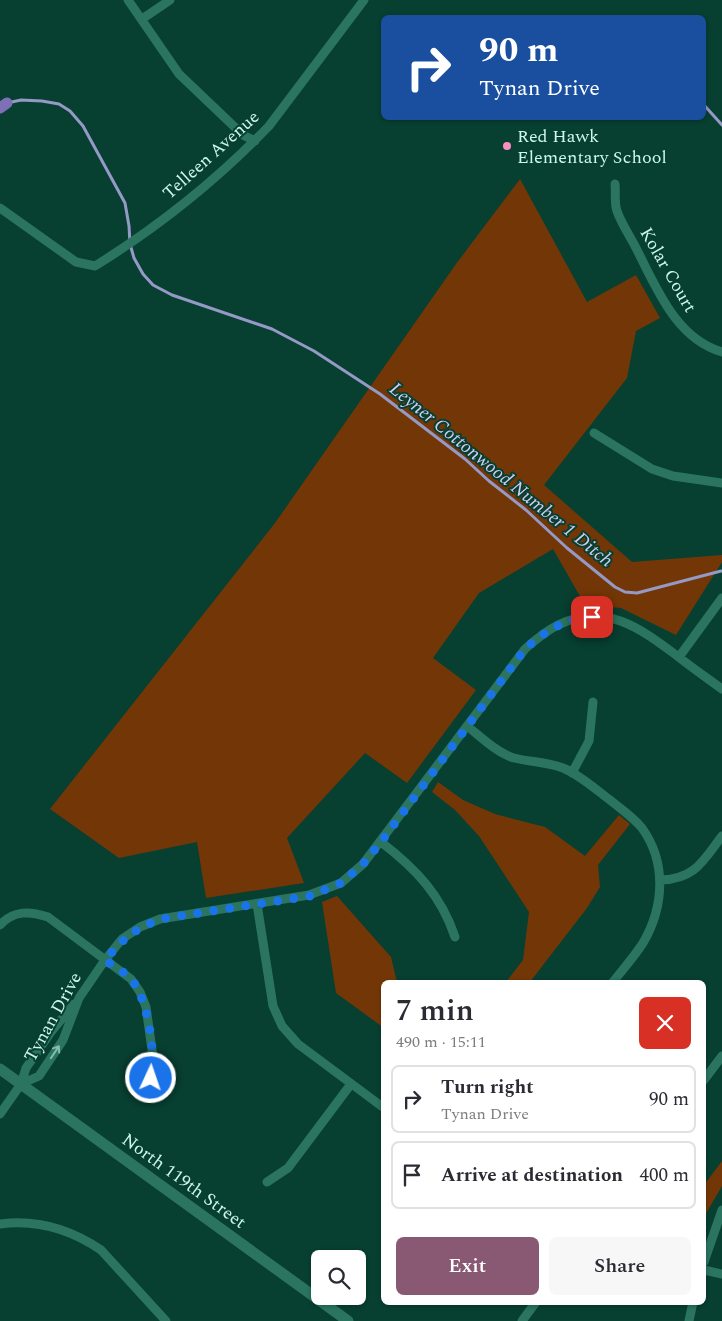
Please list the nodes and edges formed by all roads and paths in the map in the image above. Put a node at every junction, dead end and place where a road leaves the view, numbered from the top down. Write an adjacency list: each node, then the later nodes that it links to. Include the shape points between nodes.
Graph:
1 (128, 0): 4 (street)
2 (170, 0): 4 (street)
3 (364, 0): 5 (street, Telleen Avenue)
4 (142, 19): 5 (street, via 179,74 243,135)
5 (255, 141): 7 (street, Telleen Avenue, via 198,194 95,266 76,262)
6 (615, 184): 8 (street, Kolar Court, via 616,210 680,325 705,345)
7 (0, 208)
8 (722, 352)
9 (594, 432): 10 (street, via 652,469 673,476)
10 (722, 483)
11 (722, 598): 12 (street)
12 (679, 657): 13 (street, Tynan Drive); 15 (street, Tynan Drive, via 644,631 624,621 580,617 559,624 525,649)
13 (722, 689)
14 (593, 702): 16 (street, via 589,741)
15 (467, 726): 16 (street, via 512,757 550,764); 18 (street, Tynan Drive)
16 (572, 773): 19 (street, via 640,826 650,840)
17 (722, 836): 19 (street, via 700,866 688,875)
18 (381, 842): 20 (street, Tynan Drive, via 341,883 310,896); 22 (street, via 429,885 448,917)
19 (661, 880): 24 (street, via 656,914 643,943)
20 (257, 904): 23 (street, Tynan Drive, via 160,919 122,939); 30 (street, via 273,1006 282,1026 298,1044)
21 (0, 925): 23 (street, via 19,912 34,912 48,917)
22 (455, 937)
23 (105, 960): 25 (street, Tynan Drive); 31 (street, via 130,979 146,1007 154,1064)
24 (615, 980)
25 (79, 998): 29 (street, via 26,1068); 29 (street, Tynan Drive, one-way to 25, via 39,1076 63,1040)
26 (722, 1056): 28 (street)
27 (0, 1069): 29 (street, North 119th Street)
28 (706, 1077)
29 (21, 1084): 33 (street); 43 (street, North 119th Street)
30 (351, 1084): 32 (street); 34 (street, via 288,1168)
31 (148, 1092)
32 (381, 1106)
33 (0, 1114)
34 (267, 1182)
35 (722, 1210): 37 (street)
36 (0, 1224): 42 (street, via 45,1224 90,1243 101,1250)
37 (706, 1256)
38 (706, 1270): 39 (street)
39 (722, 1274)
40 (534, 1305): 44 (street)
41 (692, 1305): 45 (street)
42 (166, 1321)
43 (348, 1321)
44 (522, 1321)
45 (689, 1321)

